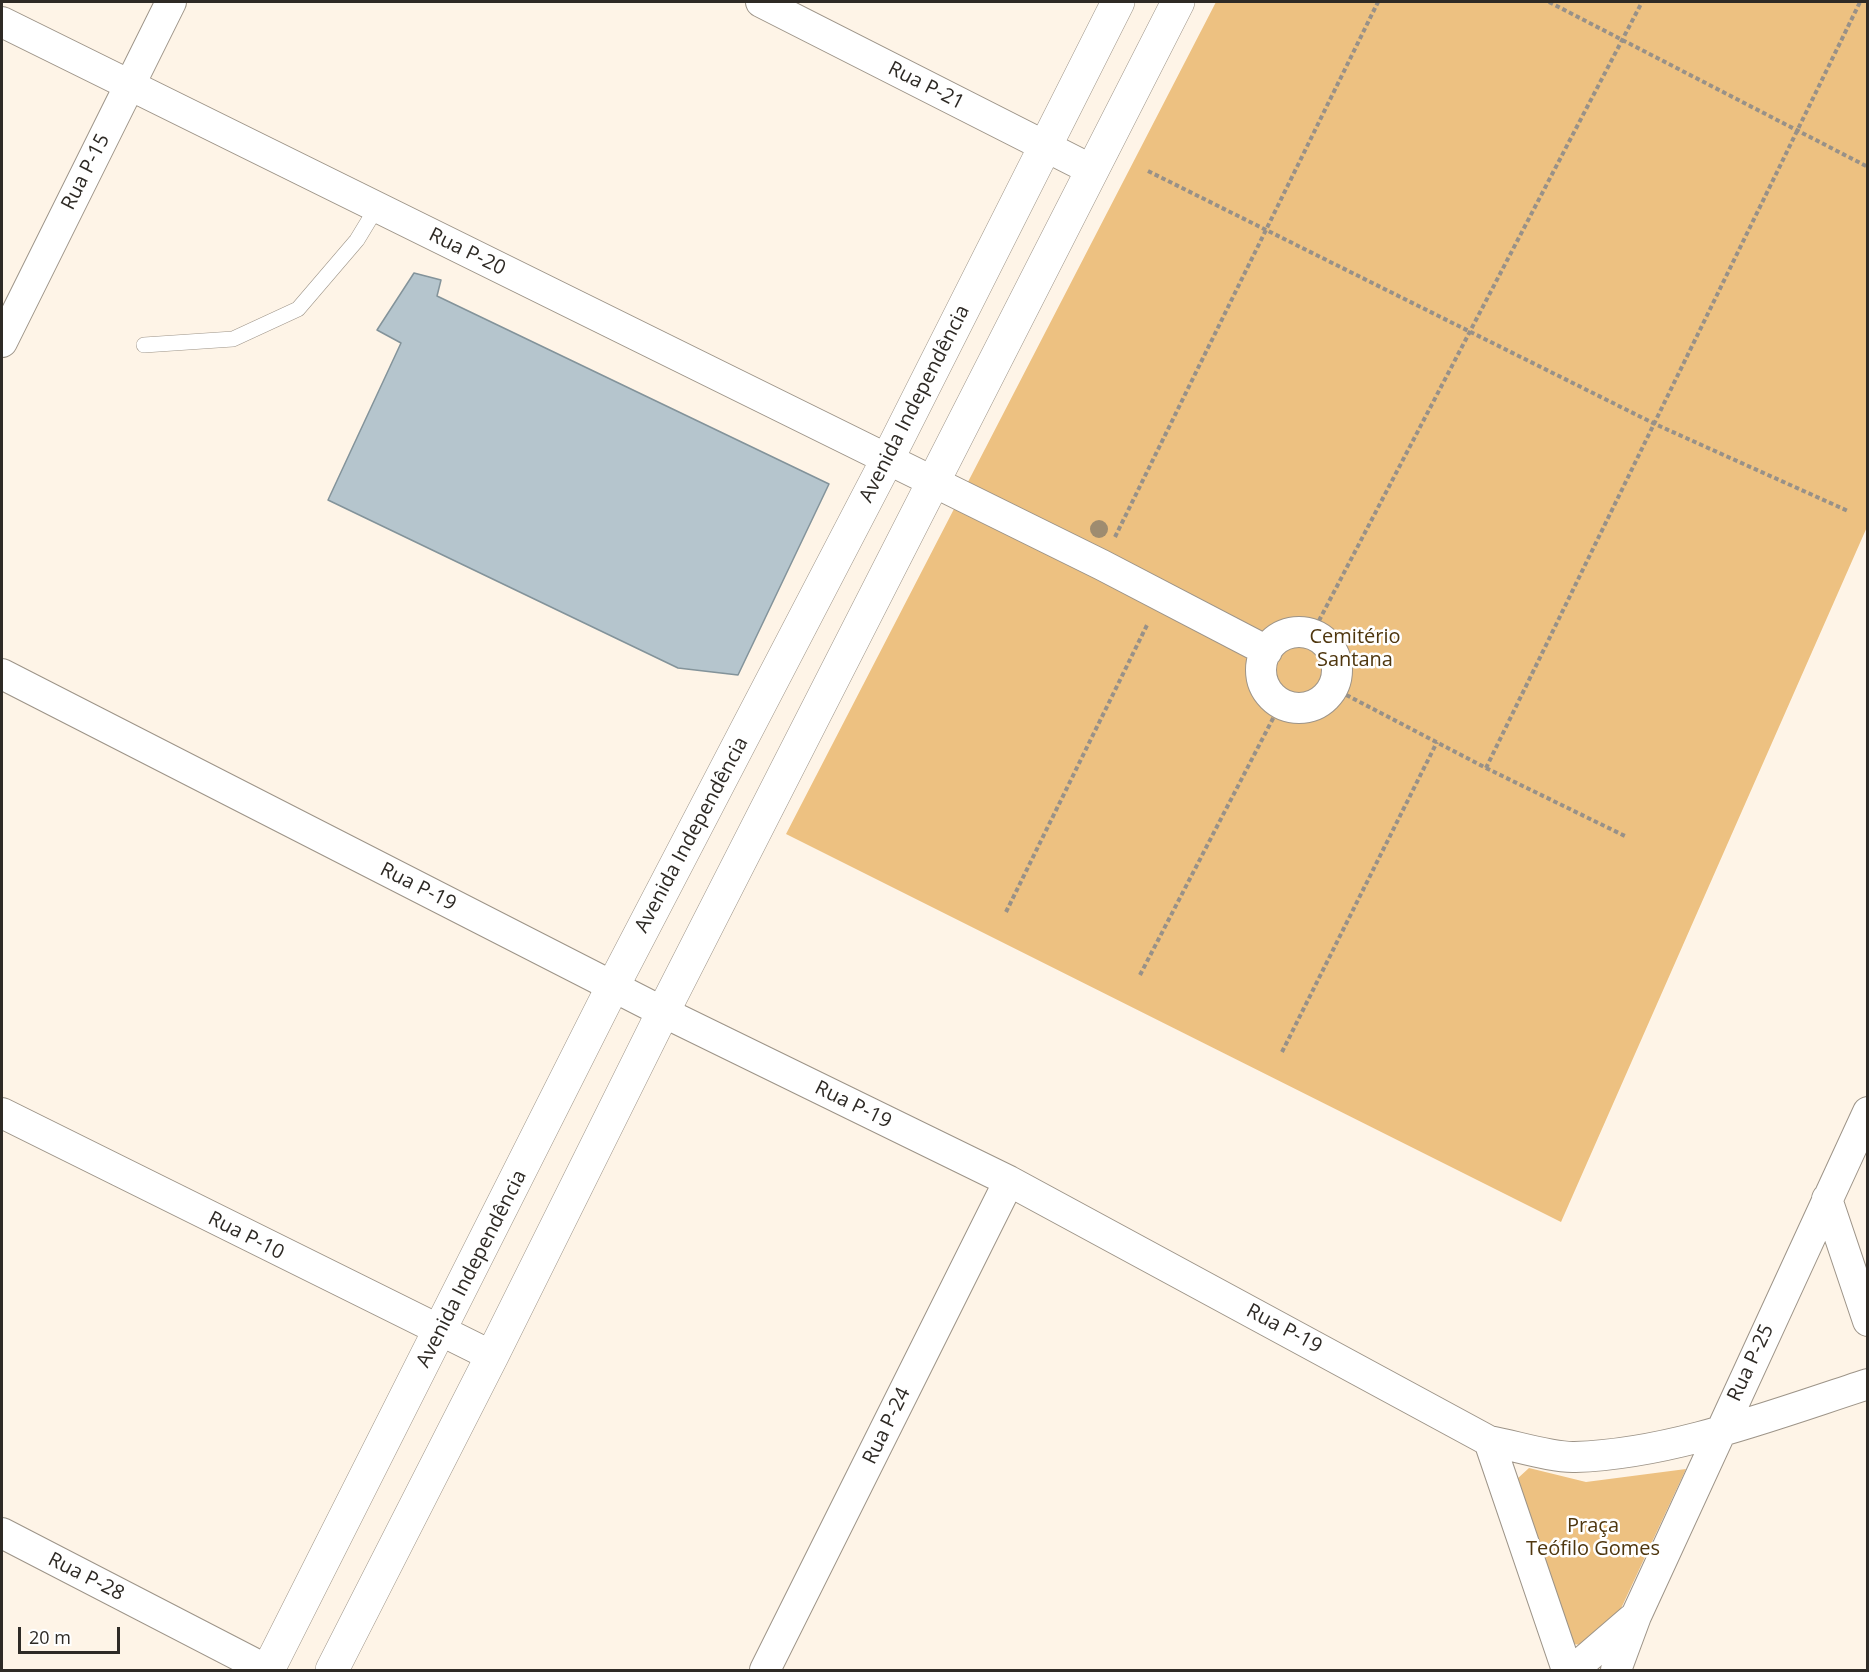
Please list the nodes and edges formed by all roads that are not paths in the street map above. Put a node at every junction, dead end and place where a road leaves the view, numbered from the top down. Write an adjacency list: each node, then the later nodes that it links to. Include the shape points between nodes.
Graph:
1 (171, 2): 6 (street, Rua P-15)
2 (761, 2): 7 (street, Rua P-21)
3 (1118, 2): 7 (main road, Avenida Independência)
4 (1178, 2): 8 (main road)
5 (2, 22): 6 (street, Rua P-20)
6 (130, 85): 9 (street, Rua P-20); 10 (street, Rua P-15)
7 (1045, 147): 8 (street, Rua P-21); 12 (main road, Avenida Independência)
8 (1092, 170): 13 (main road)
9 (377, 207): 11 (lane, via 357,240 298,309 232,339); 12 (street, Rua P-20)
10 (2, 342)
11 (144, 345)
12 (887, 460): 13 (street, Rua P-20); 16 (main road, Avenida Independência)
13 (932, 482): 14 (street, Rua P-20); 17 (main road)
14 (1267, 651): 14 (street, via 1262,674 1265,686 1281,703 1304,708 1326,697 1333,688 1337,662 1328,645 1312,634 1287,634)
15 (2, 674): 16 (street, Rua P-19)
16 (613, 986): 17 (street, Rua P-19); 23 (main road, Avenida Independência)
17 (663, 1012): 20 (street, Rua P-19); 24 (main road)
18 (1868, 1112): 21 (street, Rua P-25)
19 (2, 1113): 23 (street, Rua P-10)
20 (1009, 1181): 27 (street, Rua P-19); 32 (street, Rua P-24)
21 (1827, 1199): 22 (street); 26 (street, Rua P-25)
22 (1868, 1321)
23 (441, 1332): 24 (street, Rua P-10); 30 (main road, Avenida Independência)
24 (492, 1356): 31 (main road)
25 (1868, 1384): 26 (street, Rua P-19)
26 (1720, 1432): 27 (street, Rua P-19, via 1644,1448 1573,1457); 29 (street, Rua P-25)
27 (1489, 1441): 33 (street)
28 (2, 1533): 30 (street, Rua P-28)
29 (1636, 1616): 34 (street, Rua P-25); 35 (street, Rua P-25)
30 (268, 1671)
31 (332, 1671)
32 (765, 1671)
33 (1567, 1671)
34 (1573, 1671)
35 (1616, 1671)

